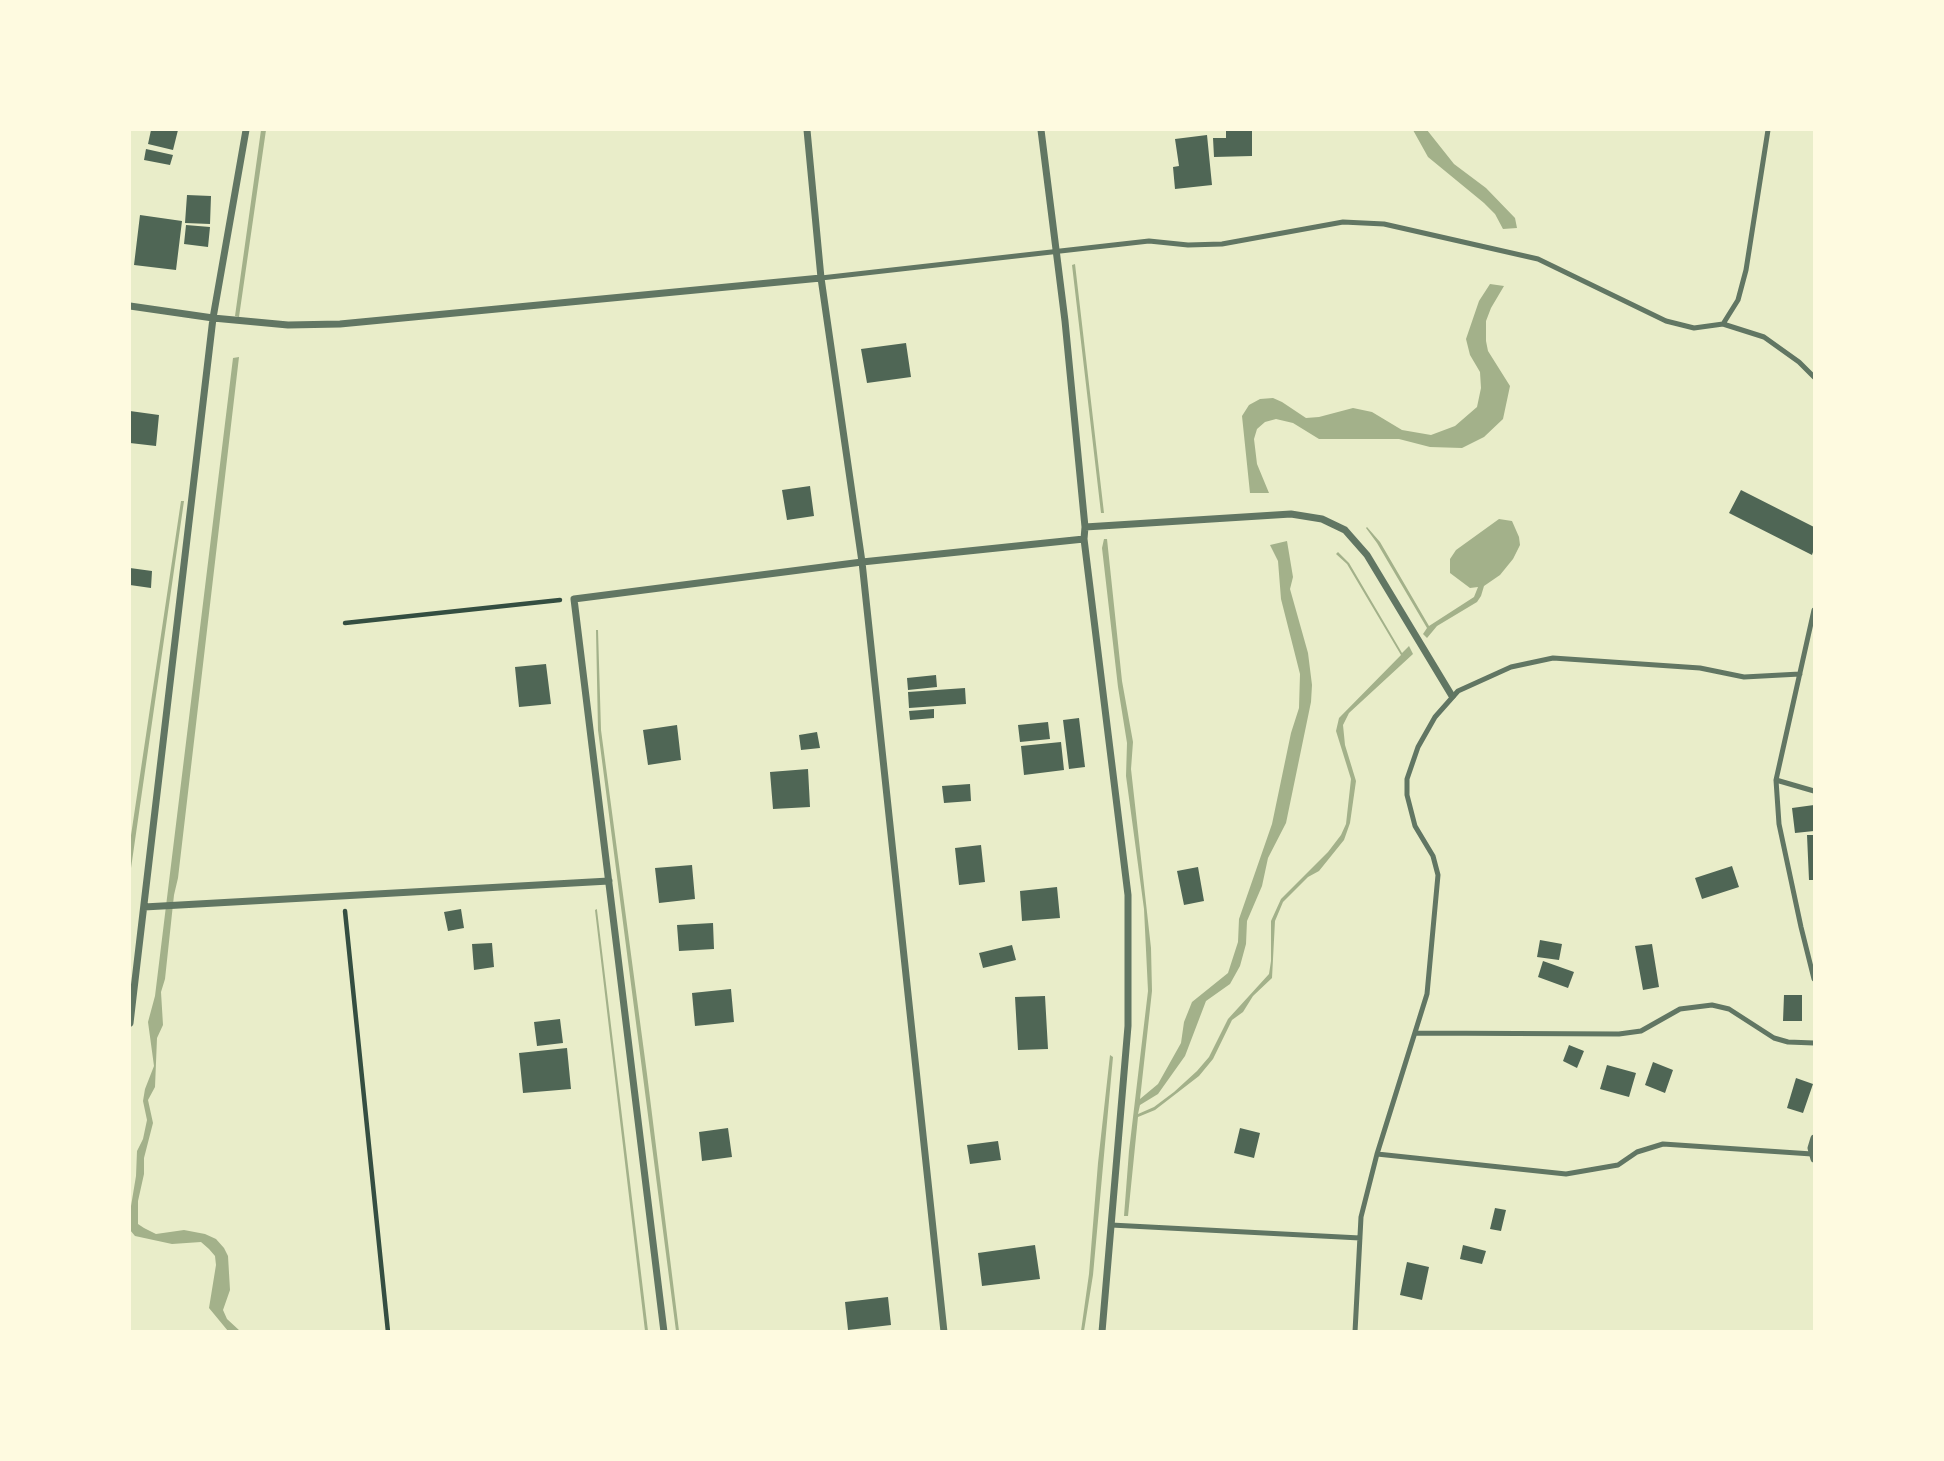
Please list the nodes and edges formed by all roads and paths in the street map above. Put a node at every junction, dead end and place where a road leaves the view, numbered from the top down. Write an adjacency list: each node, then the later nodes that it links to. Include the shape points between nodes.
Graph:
1 (246, 130): 8 (street)
2 (807, 130): 6 (street)
3 (1041, 130): 5 (street)
4 (1768, 130): 9 (lane, via 1746,270 1738,300)
5 (1056, 251): 6 (lane); 9 (lane, via 1149,241 1222,244 1343,222 1384,224 1538,259 1666,321 1694,328); 11 (street)
6 (821, 278): 8 (street, via 340,324); 13 (street)
7 (130, 306): 8 (street)
8 (213, 318): 23 (street)
9 (1723, 324): 10 (lane, via 1764,337)
10 (1815, 377)
11 (1085, 527): 12 (street); 18 (street, via 1291,514 1322,519 1345,530 1367,555)
12 (1084, 539): 13 (street); 32 (street, via 1128,895 1128,1026)
13 (862, 562): 14 (street); 36 (street)
14 (574, 599): 16 (path); 21 (street)
15 (1815, 610): 17 (lane)
16 (345, 622)
17 (1800, 674): 18 (lane, via 1744,677 1700,668 1553,658 1511,667); 19 (lane)
18 (1452, 696): 27 (lane, via 1418,747 1407,779 1415,826 1433,856 1438,875 1427,994)
19 (1776, 780): 20 (lane); 25 (lane, via 1779,824)
20 (1815, 791)
21 (609, 881): 22 (street); 35 (street)
22 (344, 896): 23 (street); 34 (path)
23 (144, 907): 24 (street)
24 (133, 974): 26 (street)
25 (1815, 979)
26 (130, 1023)
27 (1415, 1033): 28 (lane, via 1619,1034 1641,1031 1680,1009 1712,1004 1729,1009 1774,1038); 30 (lane)
28 (1815, 1043)
29 (1815, 1138): 31 (street)
30 (1377, 1154): 31 (lane, via 1566,1174 1618,1166 1637,1152 1663,1144); 33 (lane)
31 (1813, 1156)
32 (1111, 1225): 33 (lane); 37 (street)
33 (1360, 1238): 38 (lane)
34 (388, 1332)
35 (664, 1332)
36 (944, 1332)
37 (1102, 1332)
38 (1355, 1332)

